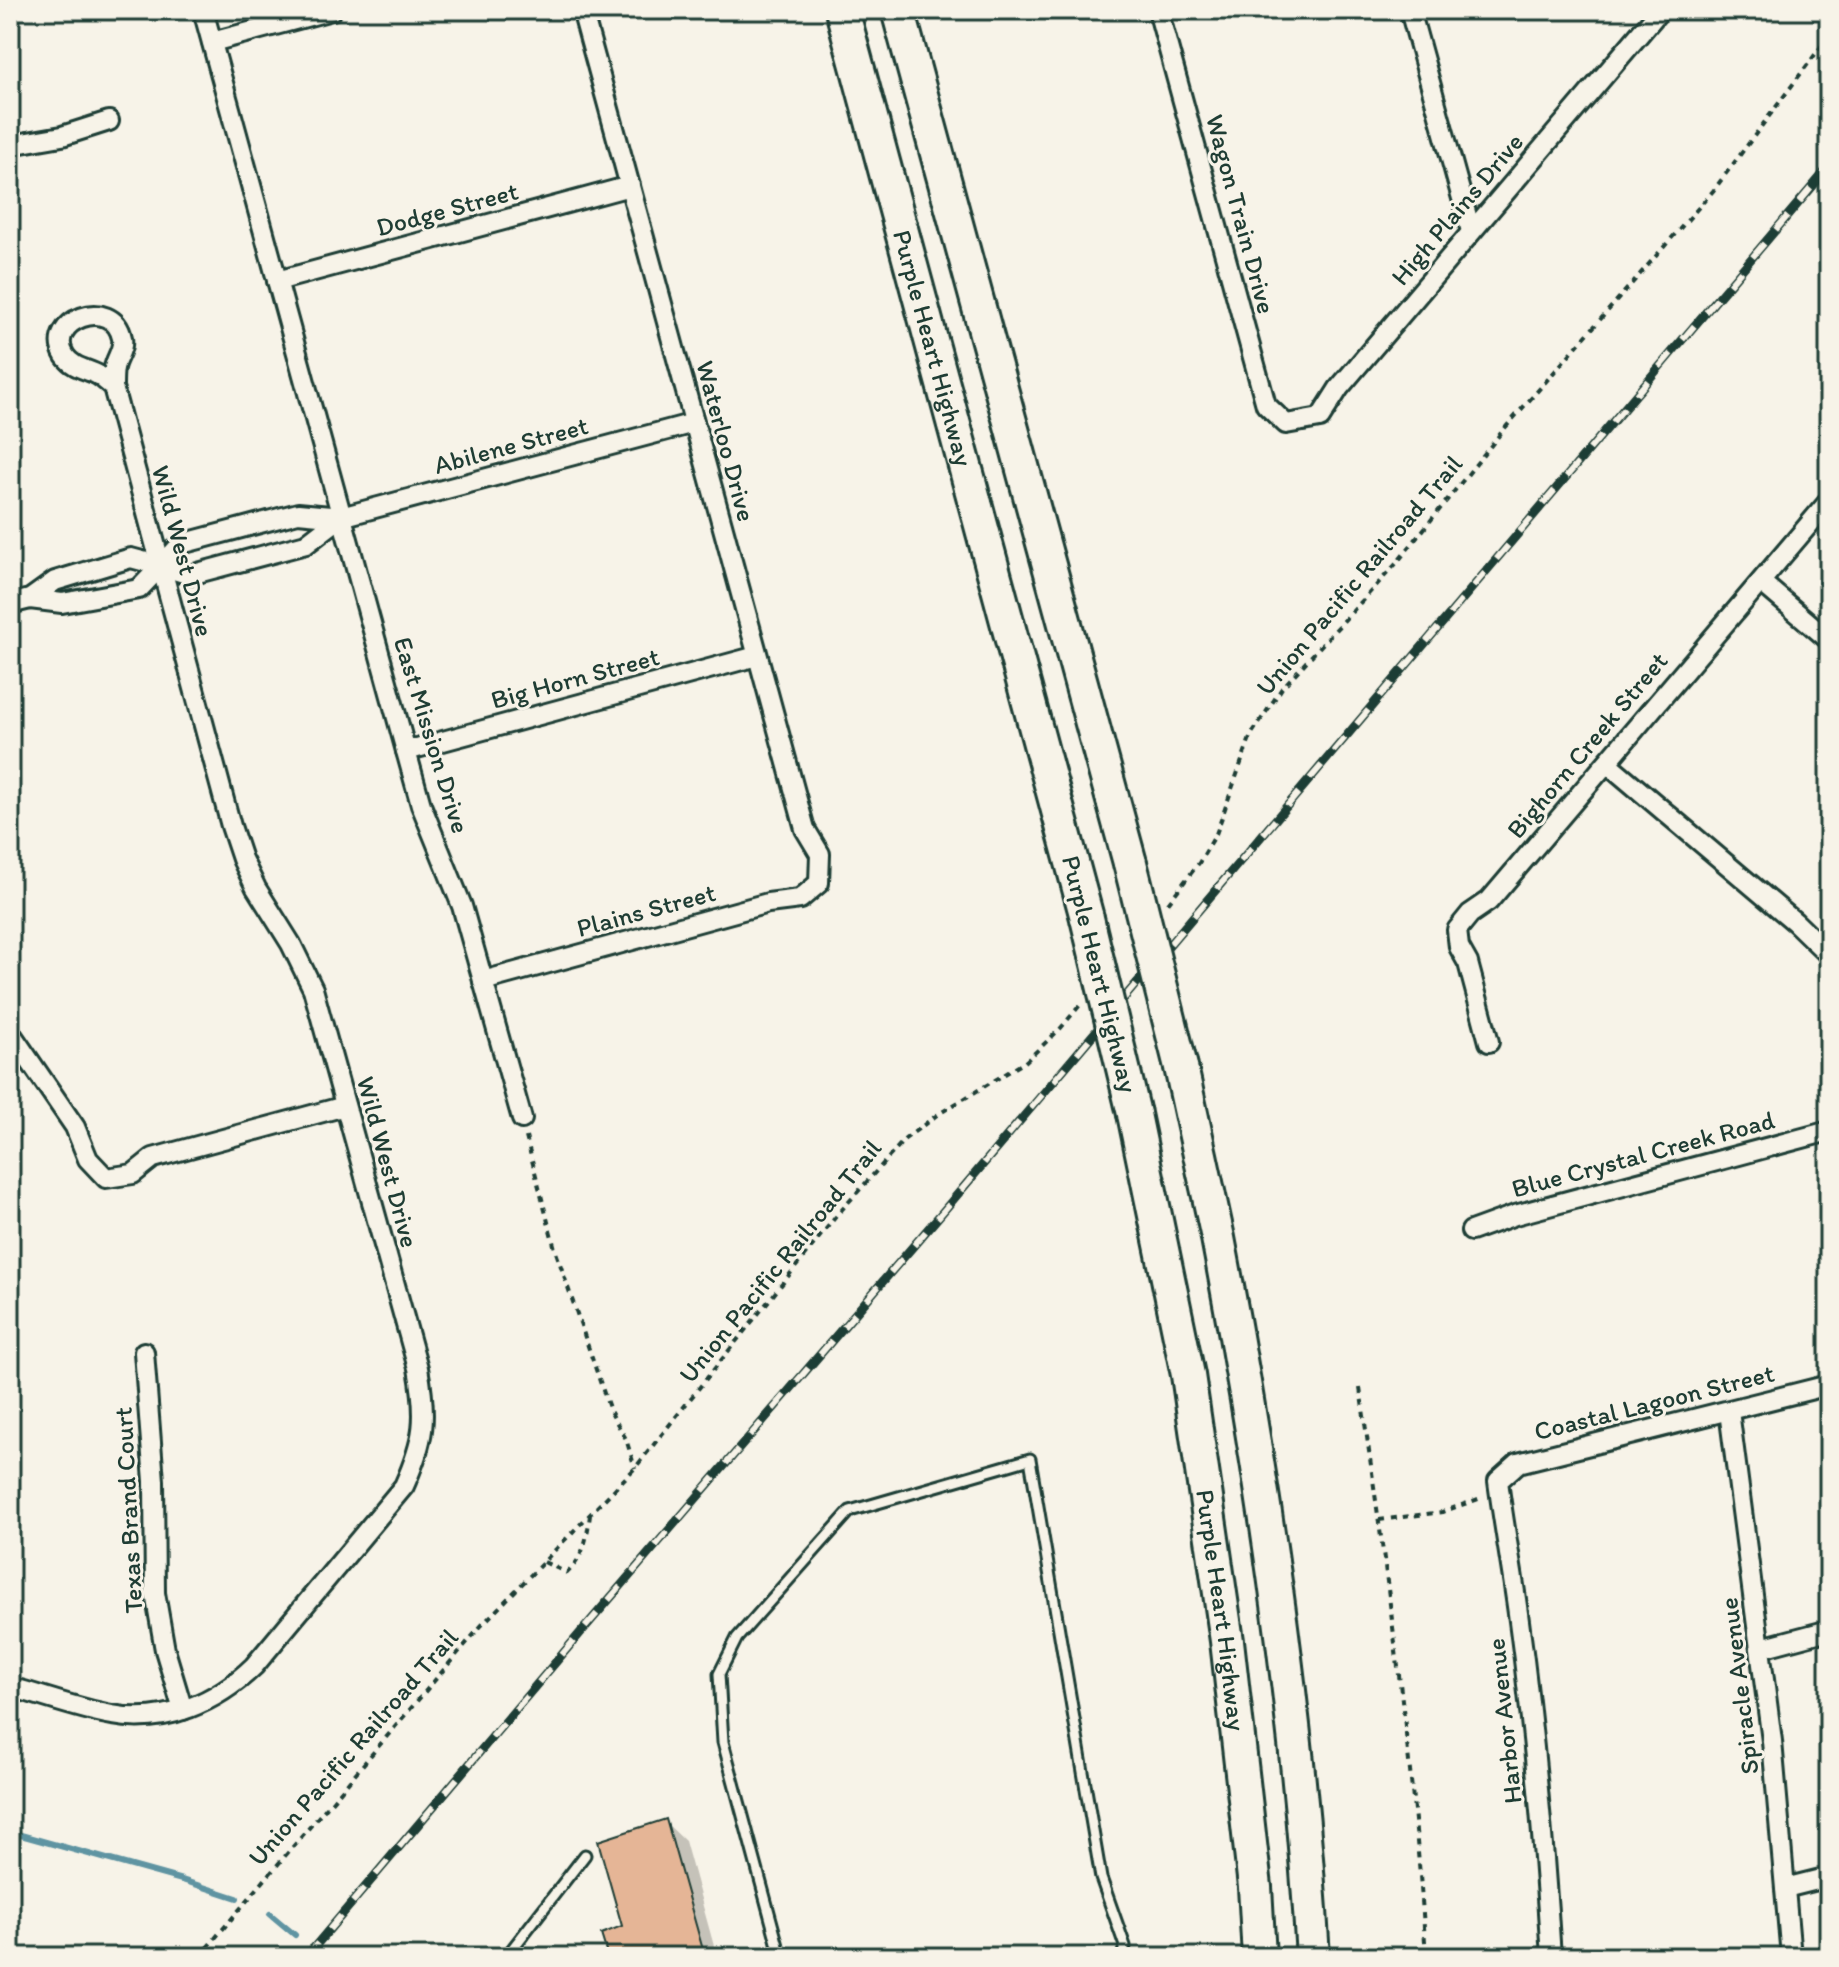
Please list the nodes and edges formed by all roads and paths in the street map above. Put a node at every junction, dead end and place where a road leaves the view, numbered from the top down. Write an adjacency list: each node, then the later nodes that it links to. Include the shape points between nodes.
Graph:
1 (203, 10): 10 (street, East Mission Drive)
2 (332, 10): 10 (street)
3 (582, 10): 13 (street, Waterloo Drive)
4 (842, 10): 60 (highway, Purple Heart Highway, bridge, via 1087,918 1134,1114 1191,1391 1227,1641)
5 (898, 10): 61 (highway, Purple Heart Highway, bridge, via 1130,863 1217,1235 1262,1492 1298,1767)
6 (1158, 10): 18 (street, Wagon Train Drive, via 1266,405)
7 (1410, 10): 14 (street)
8 (1660, 10): 14 (street, High Plains Drive)
9 (1829, 36): 30 (path, Union Pacific Railroad Trail, via 1713,191 1505,428 1395,565 1282,688 1251,735 1216,834)
10 (212, 42): 15 (street, East Mission Drive)
11 (109, 121): 12 (street)
12 (10, 145)
13 (630, 186): 15 (street, Dodge Street); 17 (street, Waterloo Drive)
14 (1471, 231): 18 (street, High Plains Drive, via 1339,388 1320,418)
15 (277, 281): 20 (street, East Mission Drive)
16 (113, 387): 21 (street, Wild West Drive)
17 (694, 423): 20 (street, Abilene Street); 26 (street, Waterloo Drive)
18 (1286, 424)
19 (1829, 501): 22 (street, Bighorn Creek Street)
20 (341, 517): 21 (street, Abilene Street, via 298,513 181,544); 21 (street, Abilene Street, via 306,544 292,548 190,575); 27 (street, East Mission Drive)
21 (161, 566): 23 (street, Abilene Street, via 131,558 55,581); 23 (street, Abilene Street, via 139,589 62,603); 36 (street, Wild West Drive, via 242,859 313,989)
22 (1761, 582): 25 (street); 28 (street, Bighorn Creek Street)
23 (30, 599): 24 (street, Abilene Street)
24 (10, 604)
25 (1829, 640)
26 (757, 656): 27 (street, Big Horn Street); 29 (street, Waterloo Drive, via 805,829 820,854)
27 (406, 751): 32 (street, East Mission Drive)
28 (1607, 763): 31 (street); 35 (street, Bighorn Creek Street, via 1489,901 1457,930)
29 (819, 883): 32 (street, Plains Street, via 800,899 768,903)
30 (1159, 913)
31 (1829, 955)
32 (483, 981): 37 (street, East Mission Drive)
33 (1090, 994): 44 (path, Union Pacific Railroad Trail, via 1025,1062 905,1139 838,1214)
34 (10, 1032): 36 (street, via 75,1127 88,1159 106,1178 133,1174 153,1158)
35 (1489, 1042)
36 (345, 1106): 52 (street, Wild West Drive, via 418,1368 424,1417 416,1459 404,1486 254,1666 218,1696)
37 (522, 1119): 44 (path, via 555,1249)
38 (1829, 1131): 39 (street, Blue Crystal Creek Road)
39 (1471, 1231)
40 (144, 1352): 52 (street, Texas Brand Court, via 154,1481 155,1593)
41 (1829, 1385): 43 (street, Coastal Lagoon Street)
42 (1360, 1388): 47 (path)
43 (1729, 1411): 45 (street, Coastal Lagoon Street, via 1518,1463); 50 (street, Spiracle Avenue)
44 (635, 1468): 46 (path, Union Pacific Railroad Trail)
45 (1498, 1481): 47 (path, via 1481,1498 1442,1512); 63 (street, Harbor Avenue, via 1527,1690)
46 (590, 1515): 48 (path, Union Pacific Railroad Trail); 48 (path, via 575,1566 567,1573)
47 (1379, 1520): 62 (path)
48 (544, 1562): 56 (path, Union Pacific Railroad Trail, via 481,1626)
49 (1829, 1630): 50 (street)
50 (1761, 1648): 55 (street, Spiracle Avenue)
51 (10, 1687): 52 (street, Wild West Drive, via 114,1715)
52 (183, 1710)
53 (585, 1855): 57 (lane)
54 (1829, 1877): 55 (street)
55 (1785, 1888): 64 (street, Spiracle Avenue)
56 (199, 1957)
57 (506, 1957)
58 (781, 1957): 59 (lane, via 723,1742 719,1674 737,1638 850,1511 1030,1459 1101,1878 1125,1946)
59 (1122, 1957)
60 (1259, 1957)
61 (1313, 1957)
62 (1426, 1957)
63 (1551, 1957)
64 (1791, 1957)

